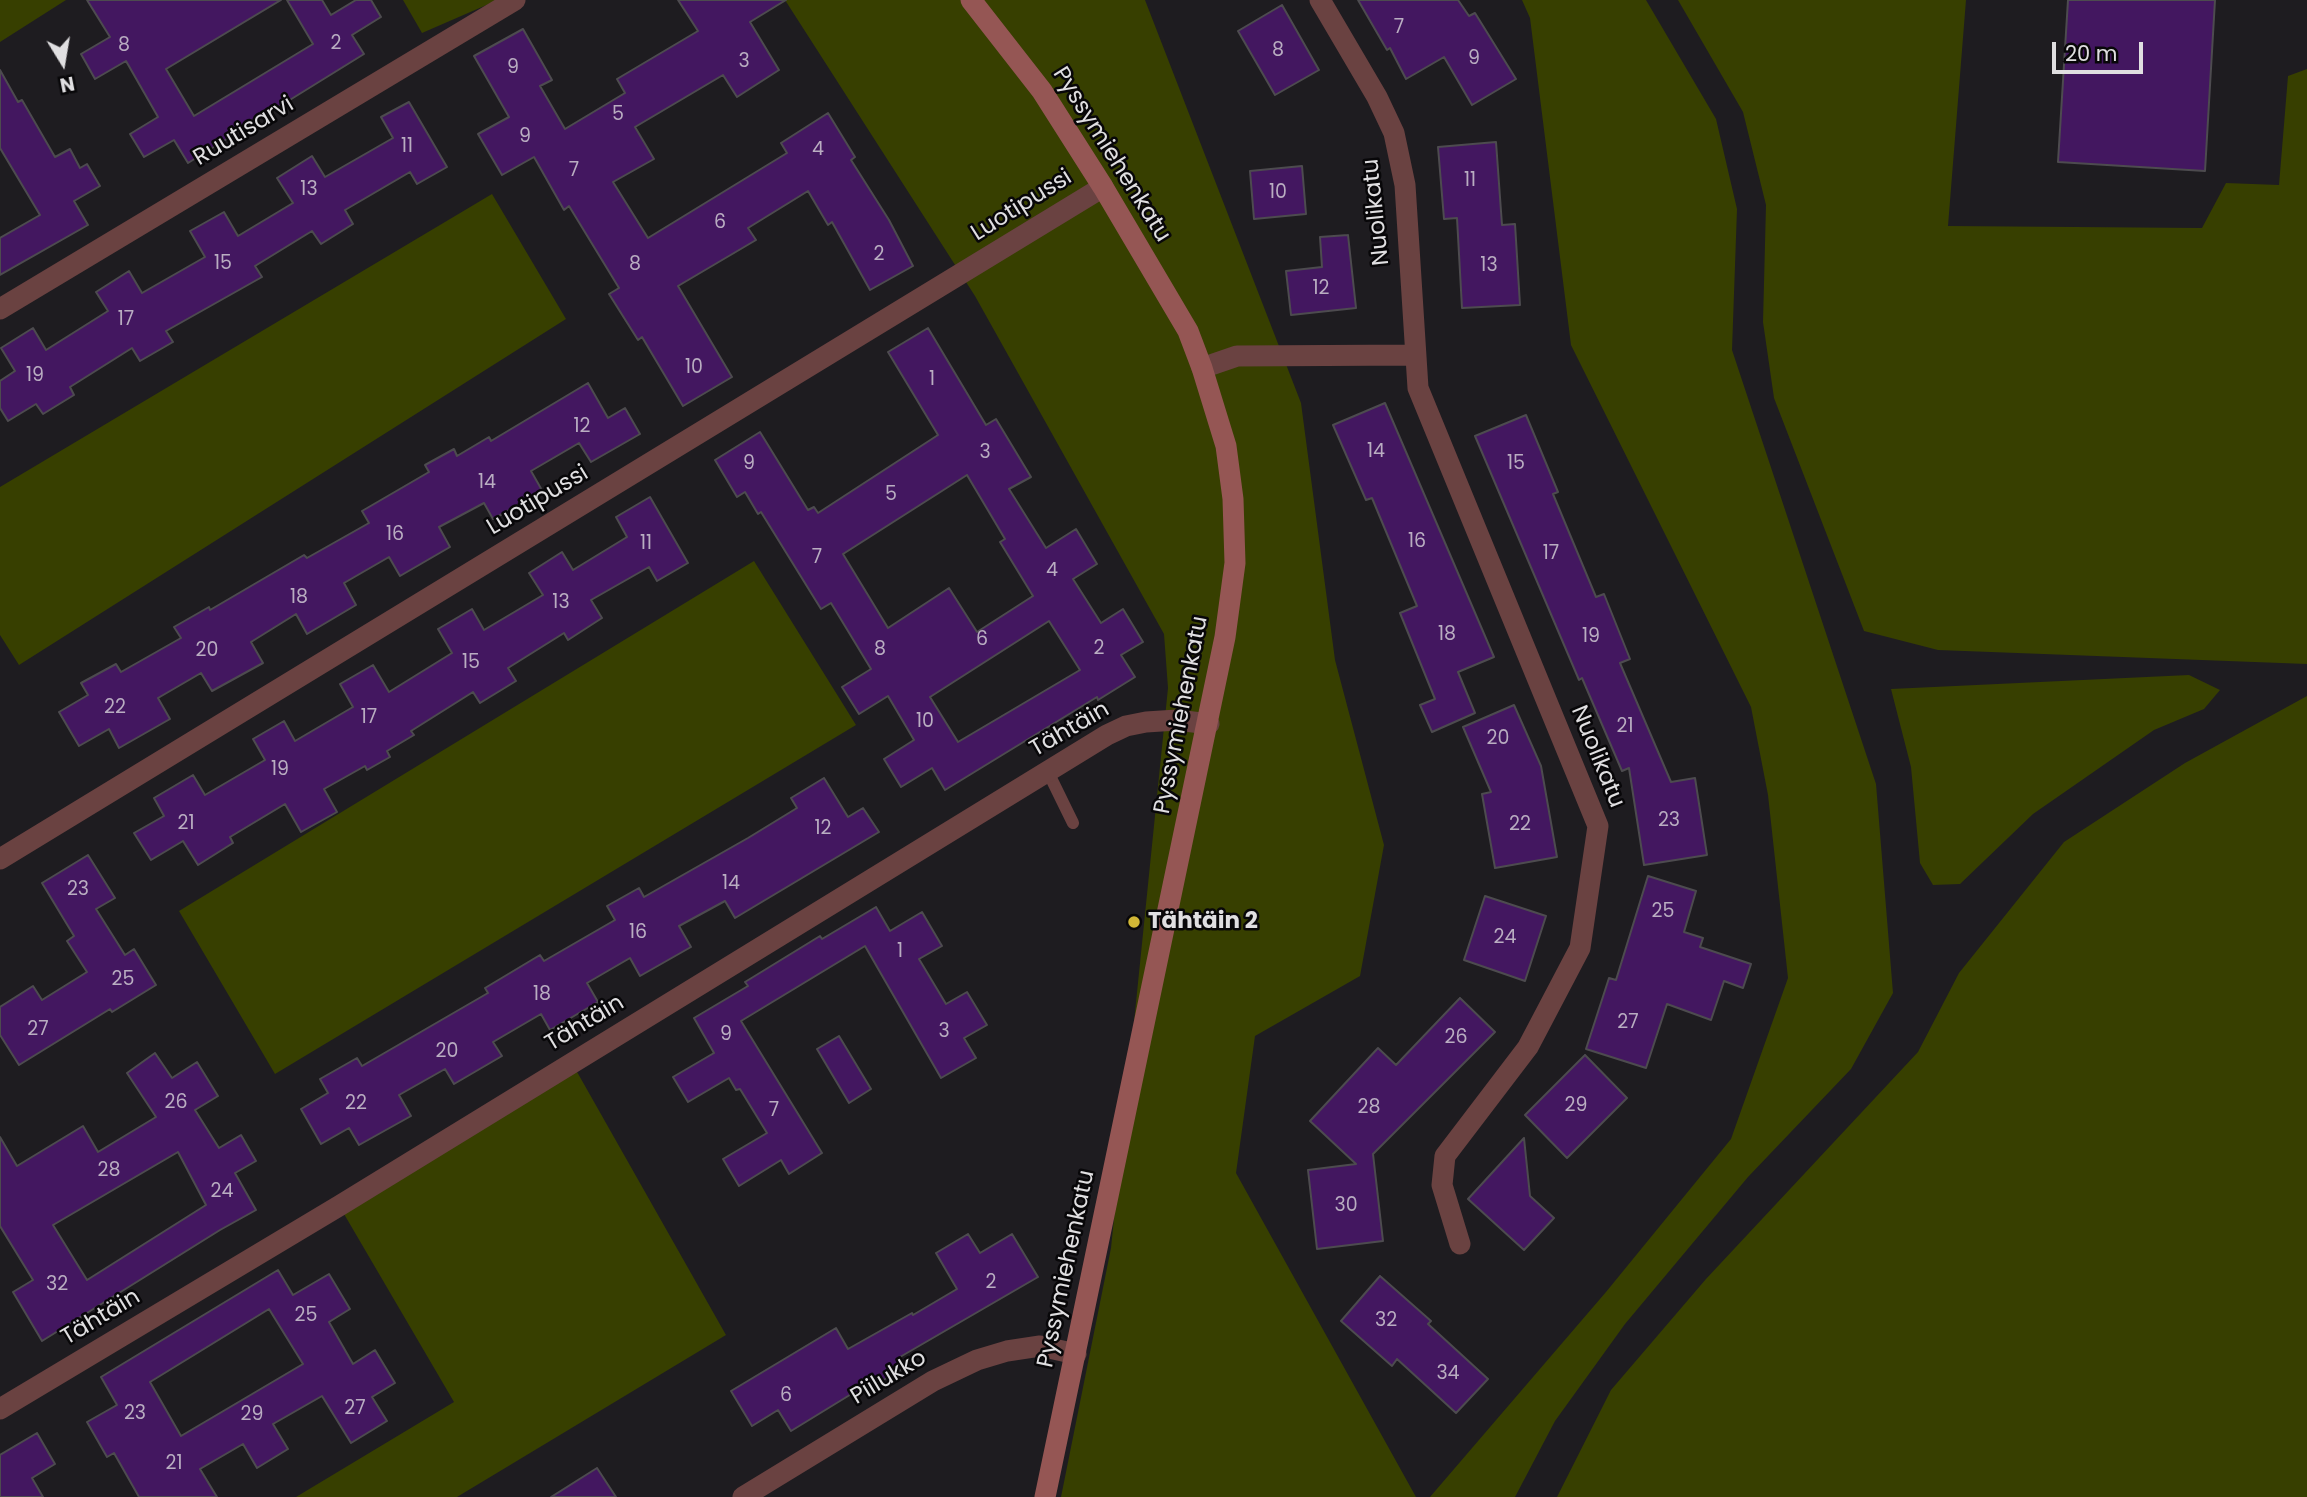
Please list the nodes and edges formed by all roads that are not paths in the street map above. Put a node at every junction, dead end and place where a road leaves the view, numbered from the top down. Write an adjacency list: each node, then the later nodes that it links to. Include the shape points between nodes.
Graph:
1 (515, 0): 5 (street, Ruutisarvi)
2 (971, 0): 4 (street, Pyssymiehenkatu, via 1042,91)
3 (1320, 0): 6 (street, Nuolikatu, via 1394,133 1405,185)
4 (1103, 187): 7 (street, Pyssymiehenkatu, via 1188,331); 11 (street, Luotipussi)
5 (0, 310)
6 (1415, 355): 7 (street, via 1237,356); 12 (street, Nuolikatu, via 1418,388 1598,826 1580,948 1528,1047 1445,1156 1442,1185)
7 (1202, 368): 8 (street, Pyssymiehenkatu, via 1226,446 1235,563)
8 (1209, 723): 9 (street, Tähtäin, via 1177,720 1126,726); 13 (street, Pyssymiehenkatu)
9 (1048, 772): 10 (lane); 14 (street, Tähtäin)
10 (1073, 822)
11 (0, 859)
12 (1460, 1244)
13 (1076, 1354): 15 (street, Piilukko, via 1040,1346 976,1360 933,1381); 16 (street, Pyssymiehenkatu)
14 (0, 1409)
15 (743, 1497)
16 (1045, 1497)

